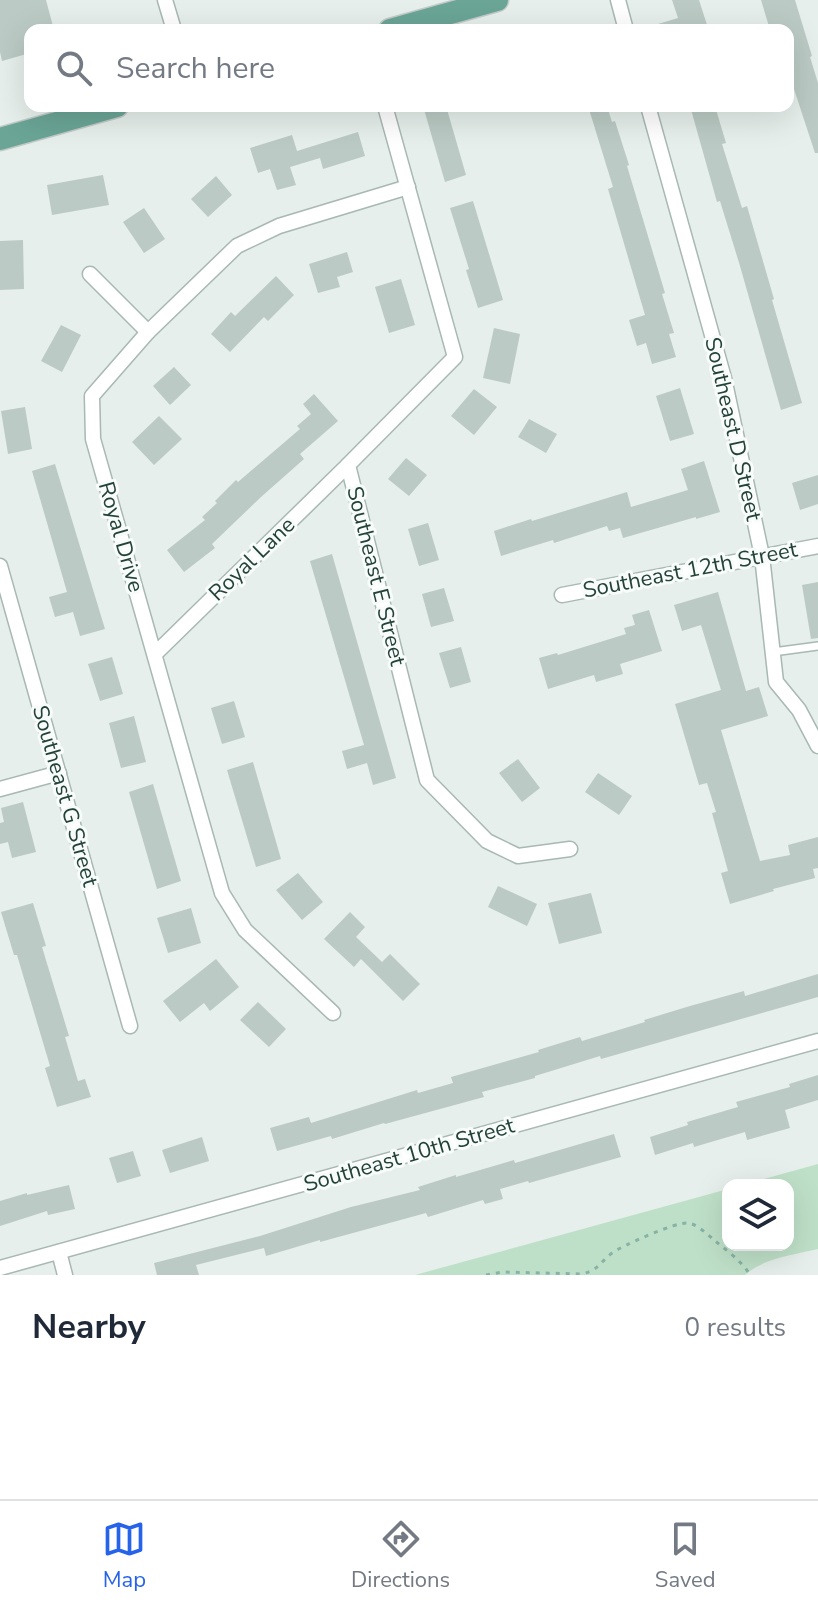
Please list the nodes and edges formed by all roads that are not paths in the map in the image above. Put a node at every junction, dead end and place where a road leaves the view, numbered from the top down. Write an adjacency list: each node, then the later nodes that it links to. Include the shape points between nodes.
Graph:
1 (165, 0): 4 (street)
2 (497, 0): 5 (main road)
3 (618, 0): 6 (street)
4 (172, 24)
5 (411, 24)
6 (624, 24)
7 (96, 112): 10 (main road)
8 (387, 112): 11 (street, Southeast E Street)
9 (650, 112): 16 (street, Southeast D Street, via 724,378)
10 (0, 139)
11 (408, 187): 13 (street, Royal Drive, via 279,226 237,246); 14 (street, Southeast E Street, via 455,357)
12 (90, 274): 13 (street)
13 (148, 332): 21 (street, Royal Drive, via 92,396 93,439)
14 (348, 465): 21 (street, Royal Lane); 25 (street, Southeast E Street, via 427,780 487,841 518,856)
15 (818, 546): 16 (street, Southeast 12th Street)
16 (762, 556): 18 (street, Southeast 12th Street); 20 (street, Southeast D Street)
17 (0, 566): 23 (street, Southeast G Street)
18 (562, 595)
19 (818, 646): 20 (lane)
20 (773, 652): 22 (street, Southeast D Street, via 776,682)
21 (155, 654): 26 (street, Royal Drive, via 222,893 245,930)
22 (818, 746)
23 (59, 773): 24 (street); 27 (street, Southeast G Street)
24 (0, 789)
25 (570, 849)
26 (333, 1013)
27 (130, 1026)
28 (818, 1041): 29 (street, Southeast 10th Street)
29 (59, 1252): 30 (street, Southeast 10th Street); 31 (street)
30 (0, 1268)
31 (65, 1275)

